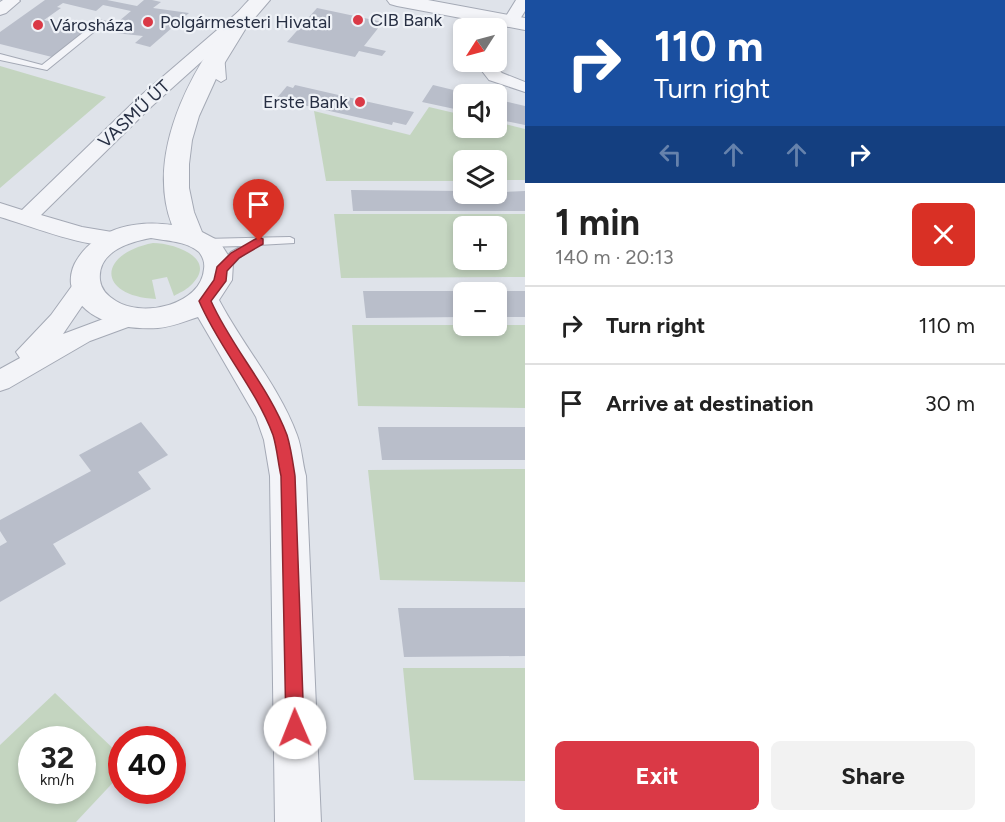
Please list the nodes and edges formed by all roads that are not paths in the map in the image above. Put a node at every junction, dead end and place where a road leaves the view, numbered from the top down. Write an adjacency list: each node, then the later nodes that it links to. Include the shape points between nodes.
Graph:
1 (6, 0): 5 (street, via 12,2)
2 (397, 0): 7 (street)
3 (524, 0): 7 (street)
4 (253, 7): 8 (street, VASMŰ ÚT); 15 (street, VASMŰ ÚT, via 145,102)
5 (0, 10)
6 (102, 21): 9 (lane, via 44,68)
7 (509, 24)
8 (220, 54): 11 (lane); 13 (street, VASMŰ ÚT, via 202,81 186,118)
9 (0, 57)
10 (489, 72): 12 (street, via 498,79)
11 (221, 79)
12 (525, 87)
13 (175, 174): 16 (street, VASMŰ ÚT, via 149,217); 17 (street, VASMŰ ÚT, via 180,217)
14 (0, 210): 15 (street)
15 (26, 218): 16 (street, via 80,234); 21 (street, via 59,234)
16 (124, 236): 17 (street, via 161,230); 21 (street, via 98,251)
17 (197, 239): 18 (lane); 20 (street, via 218,256)
18 (259, 241): 19 (lane); 20 (lane, via 235,255)
19 (290, 241)
20 (221, 270): 22 (street, via 220,281)
21 (87, 274): 23 (street, via 90,295 103,307); 26 (street, via 71,307 41,343)
22 (205, 301): 24 (street, via 177,315); 25 (street, via 216,326)
23 (130, 317): 24 (street); 27 (street, via 81,335)
24 (160, 318): 25 (street)
25 (248, 374): 28 (street, via 280,436 288,476)
26 (0, 376)
27 (0, 381)
28 (298, 822)

